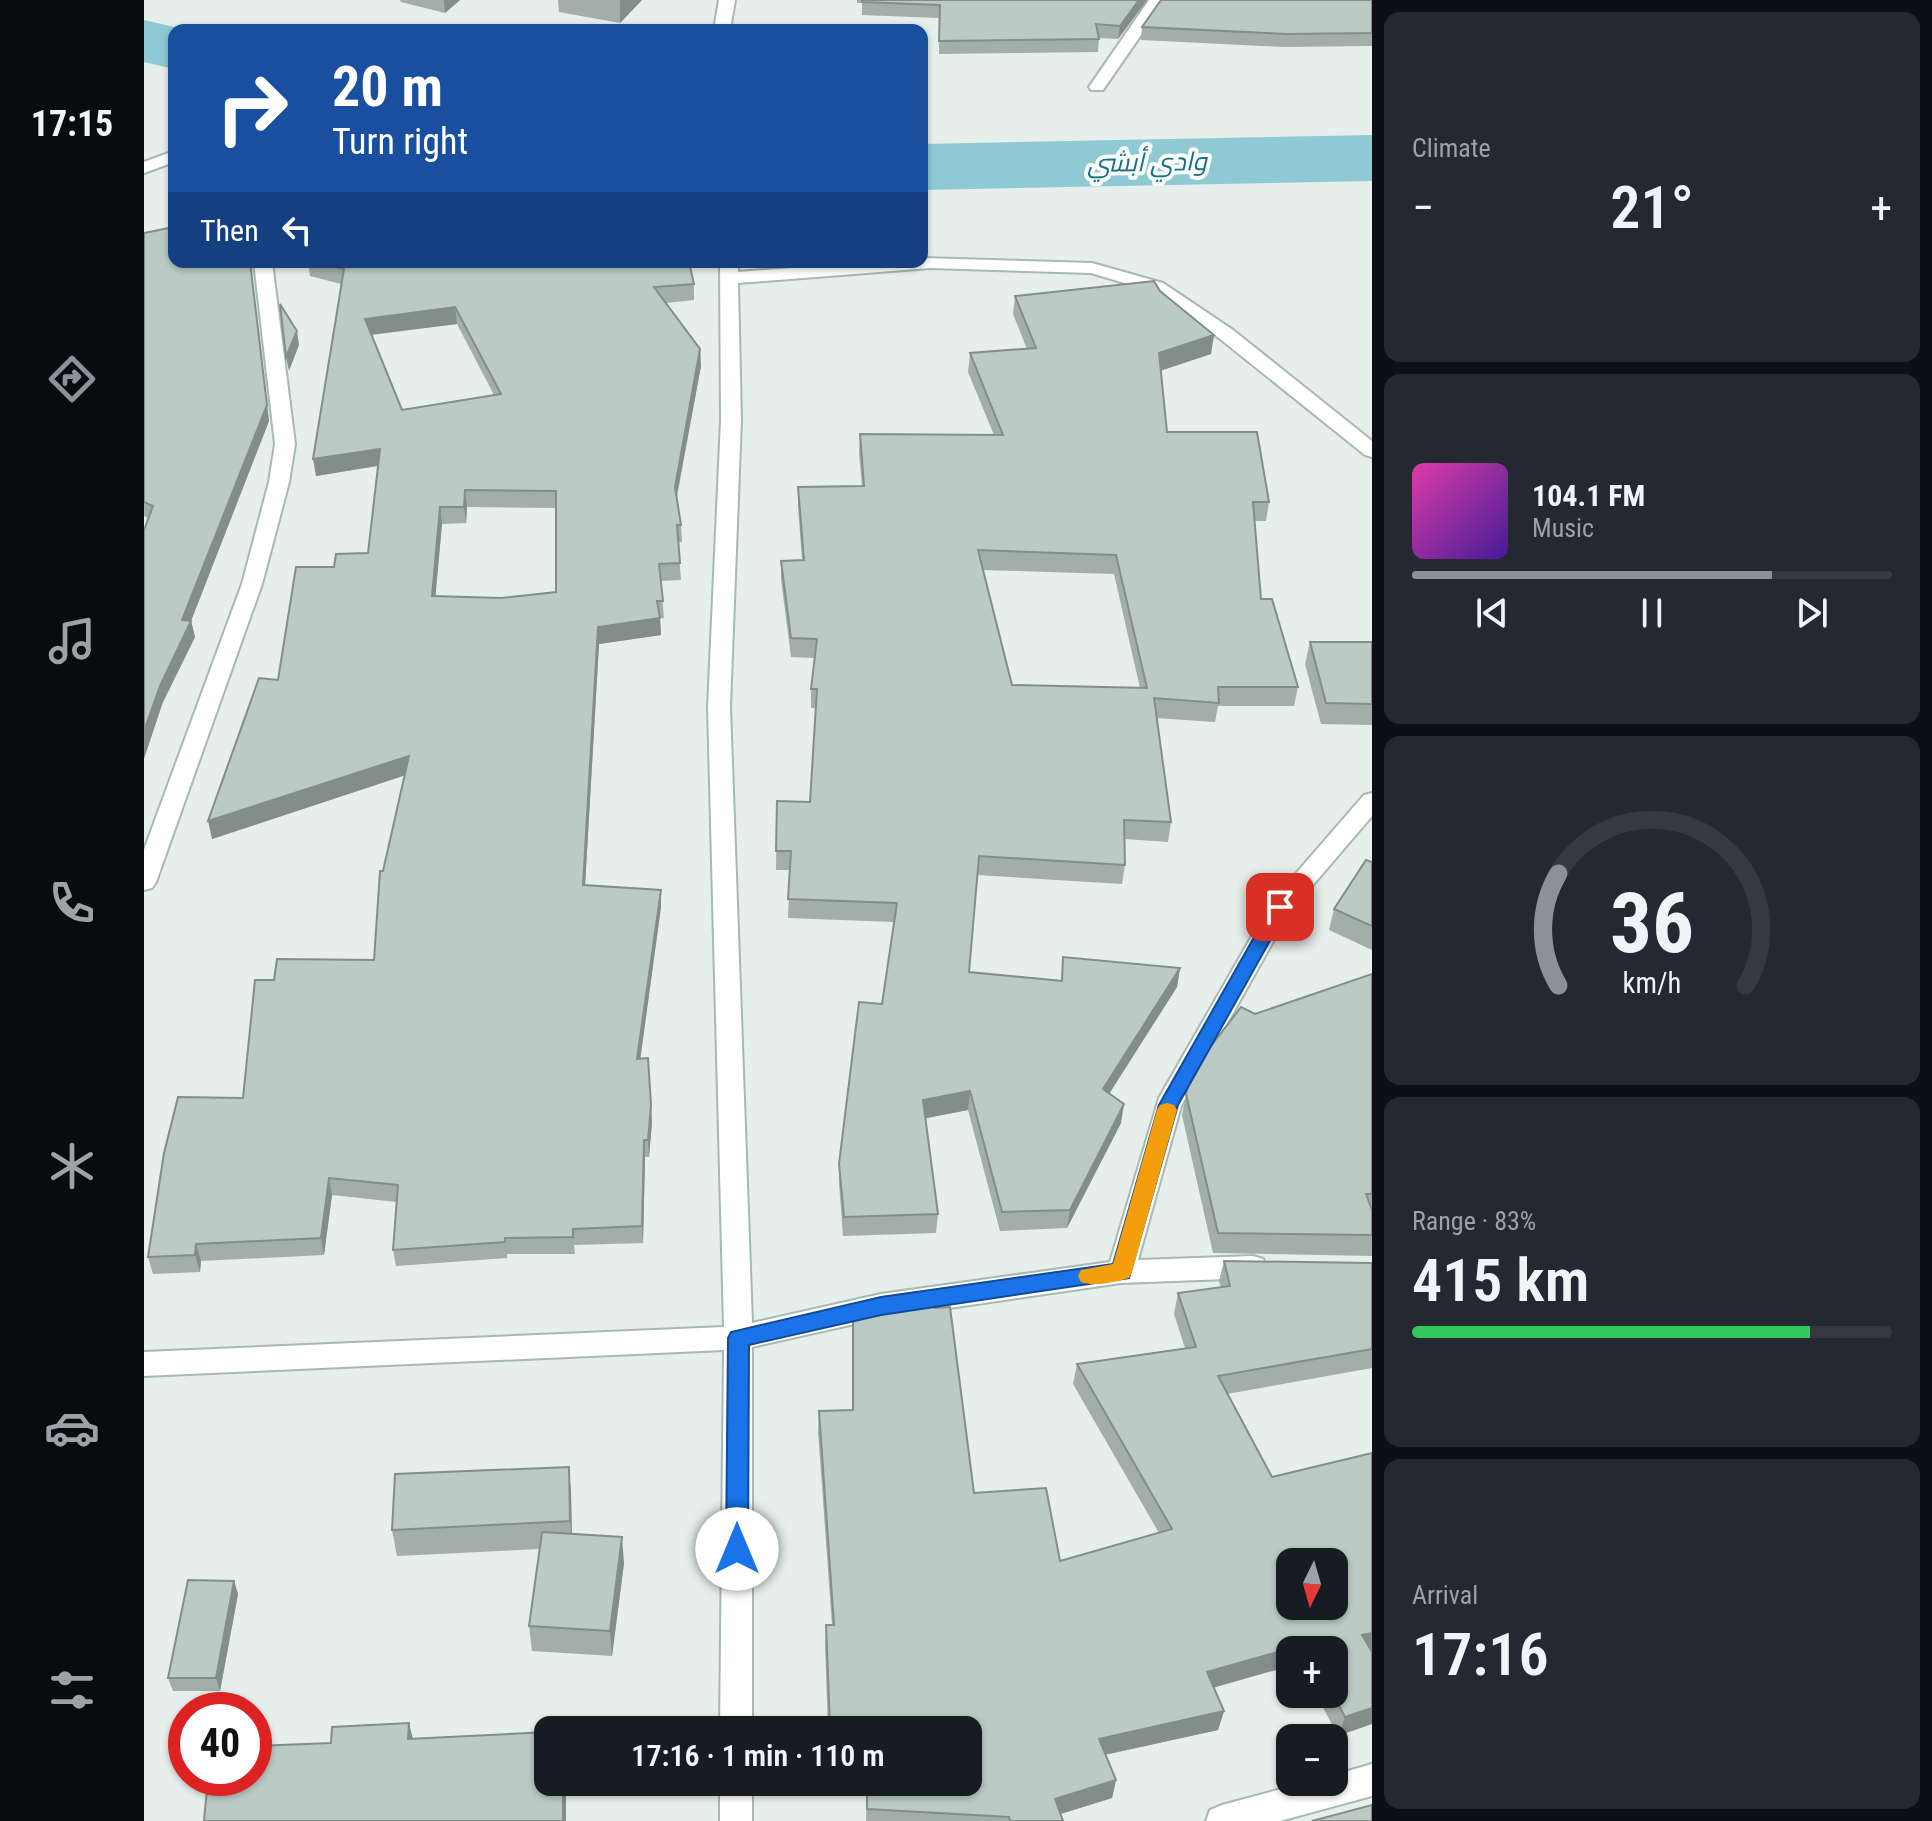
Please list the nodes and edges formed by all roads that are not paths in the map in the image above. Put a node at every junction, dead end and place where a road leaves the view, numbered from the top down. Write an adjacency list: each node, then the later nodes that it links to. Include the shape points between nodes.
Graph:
1 (727, 0): 3 (street)
2 (1157, 0): 4 (street)
3 (723, 24)
4 (1097, 87)
5 (168, 158): 6 (street)
6 (144, 168)
7 (928, 263): 11 (street, via 1092,268 1157,287 1226,334)
8 (264, 268): 13 (street, via 285,444 279,482 252,584)
9 (786, 268): 10 (street)
10 (729, 270): 16 (street, via 731,420 719,707)
11 (1372, 451)
12 (1372, 801): 15 (street, via 1280,907 1168,1105)
13 (144, 882)
14 (1283, 1268): 15 (street)
15 (1121, 1272): 16 (street, via 881,1306)
16 (738, 1338): 17 (street); 18 (street)
17 (144, 1364)
18 (736, 1716)
19 (1372, 1780): 22 (street)
20 (736, 1796): 21 (street)
21 (736, 1821)
22 (1222, 1821)

